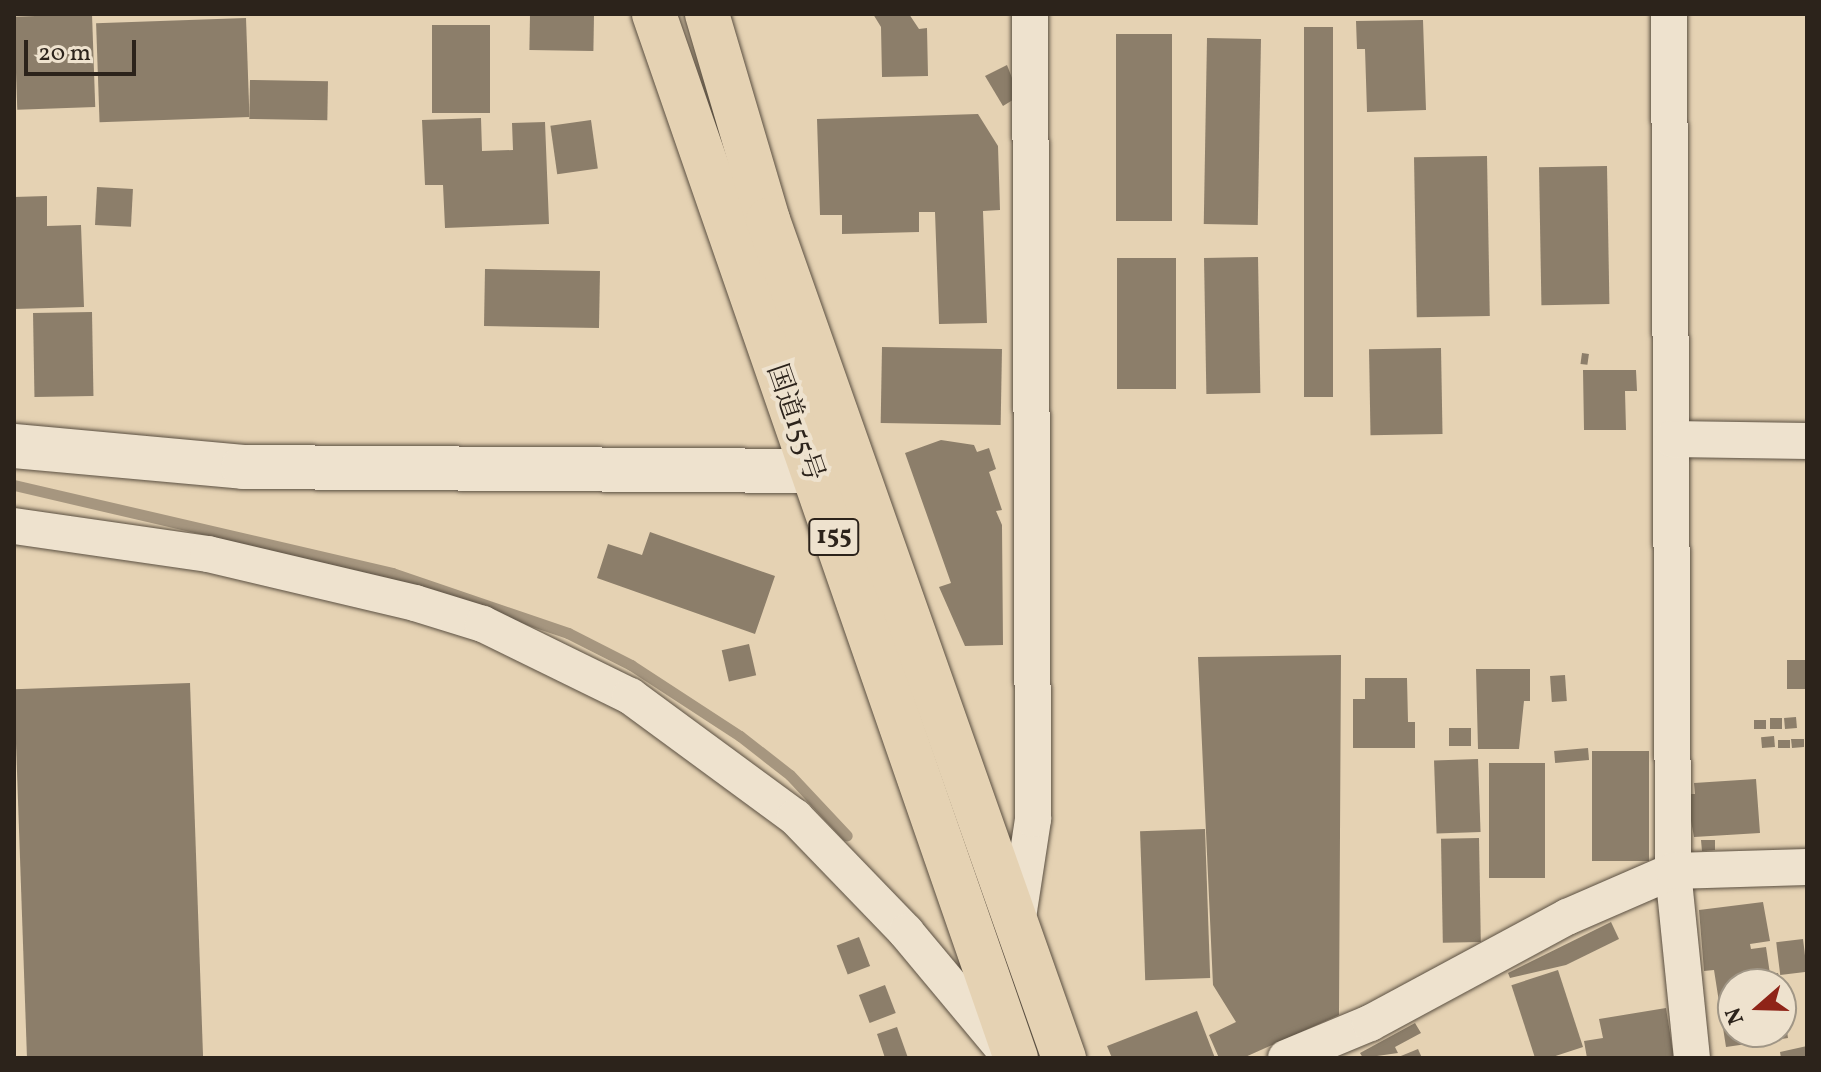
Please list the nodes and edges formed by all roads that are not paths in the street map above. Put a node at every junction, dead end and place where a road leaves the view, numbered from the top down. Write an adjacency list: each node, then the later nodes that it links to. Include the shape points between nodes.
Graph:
1 (654, 14): 8 (highway, 国道155号 / 155)
2 (707, 14): 12 (highway, 国道155号 / 155, via 768,220)
3 (1030, 14): 12 (street, via 1033,819)
4 (1669, 14): 5 (street)
5 (1672, 439): 6 (street); 11 (street)
6 (1807, 441)
7 (14, 446): 8 (street, via 243,467)
8 (810, 471): 13 (highway, 国道155号 / 155)
9 (14, 526): 13 (street, via 208,554 415,603 483,624 630,696 795,817 906,932)
10 (1807, 867): 11 (street)
11 (1673, 871): 15 (street, via 1567,917 1370,1023); 16 (street)
12 (1017, 924): 14 (highway, 国道155号 / 155)
13 (1014, 1058)
14 (1064, 1058)
15 (1286, 1058)
16 (1692, 1058)

